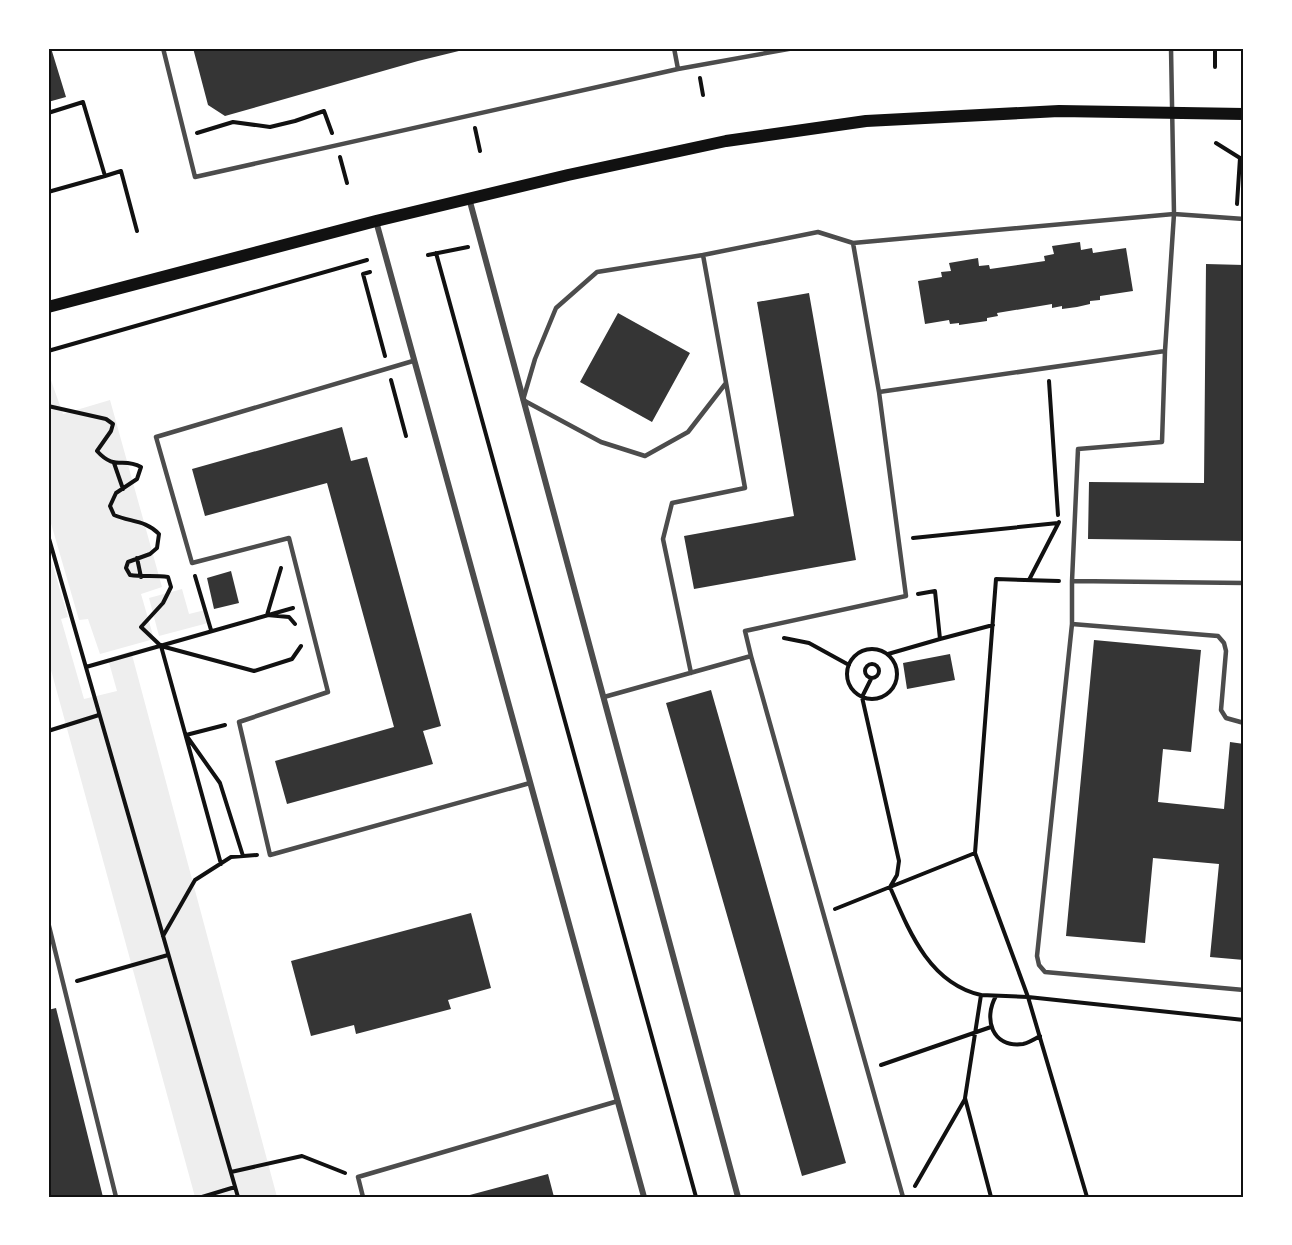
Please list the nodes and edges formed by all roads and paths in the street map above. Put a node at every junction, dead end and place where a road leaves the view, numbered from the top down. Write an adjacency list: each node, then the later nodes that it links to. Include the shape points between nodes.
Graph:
1 (163, 48): 12 (lane)
2 (675, 48): 7 (lane)
3 (794, 48): 7 (lane)
4 (1171, 48): 8 (lane)
5 (1215, 48): 6 (path)
6 (1215, 67)
7 (678, 69): 10 (lane)
8 (1172, 112): 11 (main road); 19 (main road, via 1059,111 866,121 726,141); 20 (lane)
9 (48, 113): 16 (path, via 83,102)
10 (471, 114): 14 (lane); 15 (path)
11 (1244, 114)
12 (185, 137): 14 (path, via 233,122 270,127 324,111); 14 (lane, via 195,177)
13 (1216, 142): 21 (path, via 1239,158)
14 (337, 145): 17 (path)
15 (480, 151)
16 (105, 176): 18 (path); 24 (path, via 121,171)
17 (347, 183)
18 (48, 192)
19 (469, 198): 23 (main road); 40 (street)
20 (1174, 214): 21 (lane); 25 (lane); 34 (lane)
21 (1236, 219): 22 (lane)
22 (1244, 219)
23 (375, 221): 32 (main road); 35 (street)
24 (137, 231)
25 (853, 243): 29 (lane, via 818,232); 39 (lane)
26 (469, 247): 27 (path)
27 (436, 253): 28 (path); 108 (path)
28 (428, 255)
29 (702, 255): 38 (lane); 40 (lane, via 597,272 556,309)
30 (367, 260): 33 (path)
31 (370, 272): 36 (path, via 363,274)
32 (48, 307)
33 (48, 351)
34 (1165, 351): 37 (lane); 53 (lane, via 1162,442 1078,449)
35 (413, 361): 36 (lane); 79 (street)
36 (388, 368): 42 (path); 50 (lane, via 156,436)
37 (1048, 368): 39 (lane); 45 (path)
38 (726, 383): 40 (lane, via 688,432 645,456 601,442); 70 (lane, via 745,488 672,503 663,539)
39 (879, 392): 48 (lane)
40 (523, 400): 72 (street)
41 (48, 406): 43 (path, via 113,424 97,451)
42 (406, 436)
43 (114, 463): 44 (path); 44 (path, via 141,467 137,479)
44 (123, 489): 49 (path, via 110,506 114,515 151,525 159,534 157,548)
45 (1059, 523): 48 (path); 52 (path)
46 (48, 535): 69 (path)
47 (289, 538): 50 (lane); 56 (lane); 57 (path)
48 (898, 539): 55 (lane)
49 (137, 558): 51 (path); 51 (path, via 128,561 126,568 130,574)
50 (192, 563): 61 (path)
51 (141, 577): 65 (path, via 168,577 171,587 163,603 141,627)
52 (1029, 580)
53 (1072, 581): 54 (lane); 58 (lane)
54 (1244, 583)
55 (906, 596): 63 (path, via 935,591); 67 (lane, via 746,631)
56 (306, 604): 57 (path); 75 (lane, via 328,692)
57 (267, 615): 59 (path, via 289,617); 61 (path)
58 (1072, 624): 76 (lane, via 1218,636 1226,651 1221,710 1226,718); 90 (lane, via 1039,965 1045,972)
59 (296, 625)
60 (993, 625): 63 (path)
61 (212, 630): 65 (path)
62 (777, 637): 68 (path, via 809,643)
63 (940, 639): 66 (path)
64 (302, 640): 65 (path, via 292,659 254,671)
65 (161, 646): 69 (path); 78 (path)
66 (888, 654): 68 (path, via 866,650); 73 (path, via 897,667 896,683 886,695)
67 (751, 656): 70 (lane); 85 (lane)
68 (849, 665): 73 (path, via 848,680)
69 (86, 667): 74 (path)
70 (691, 673): 72 (lane)
71 (871, 679): 71 (path, via 880,672 872,664 865,670); 73 (path)
72 (604, 697): 109 (street)
73 (862, 697): 84 (path, via 899,861)
74 (99, 715): 77 (path); 87 (path)
75 (238, 722): 78 (path); 81 (lane)
76 (1244, 723)
77 (48, 731)
78 (186, 735): 82 (path, via 220,783); 83 (path)
79 (530, 783): 81 (lane); 98 (street)
80 (975, 853): 84 (path)
81 (270, 855): 82 (path)
82 (243, 856): 83 (path, via 231,857)
83 (221, 864): 87 (path, via 195,880)
84 (890, 887): 85 (path); 91 (path, via 909,930 936,972 968,992)
85 (823, 914): 96 (lane)
86 (48, 922): 89 (lane)
87 (162, 936): 88 (path)
88 (168, 955): 89 (path); 99 (path)
89 (63, 985): 103 (lane)
90 (1244, 990)
91 (981, 995): 92 (path); 94 (path)
92 (997, 996): 93 (path, via 991,1005); 95 (path, via 1028,997)
93 (991, 1027): 94 (path); 95 (path, via 1008,1043 1024,1044)
94 (975, 1033): 96 (path); 97 (path)
95 (1040, 1036): 112 (path)
96 (867, 1069): 110 (lane)
97 (965, 1098): 102 (path); 111 (path)
98 (618, 1101): 100 (lane); 107 (street)
99 (231, 1172): 100 (path, via 302,1156); 101 (path)
100 (358, 1177): 106 (lane)
101 (235, 1187): 104 (path); 105 (path)
102 (915, 1187)
103 (116, 1197)
104 (202, 1197)
105 (238, 1197)
106 (363, 1197)
107 (644, 1197)
108 (696, 1197)
109 (738, 1197)
110 (903, 1197)
111 (992, 1197)
112 (1087, 1197)

